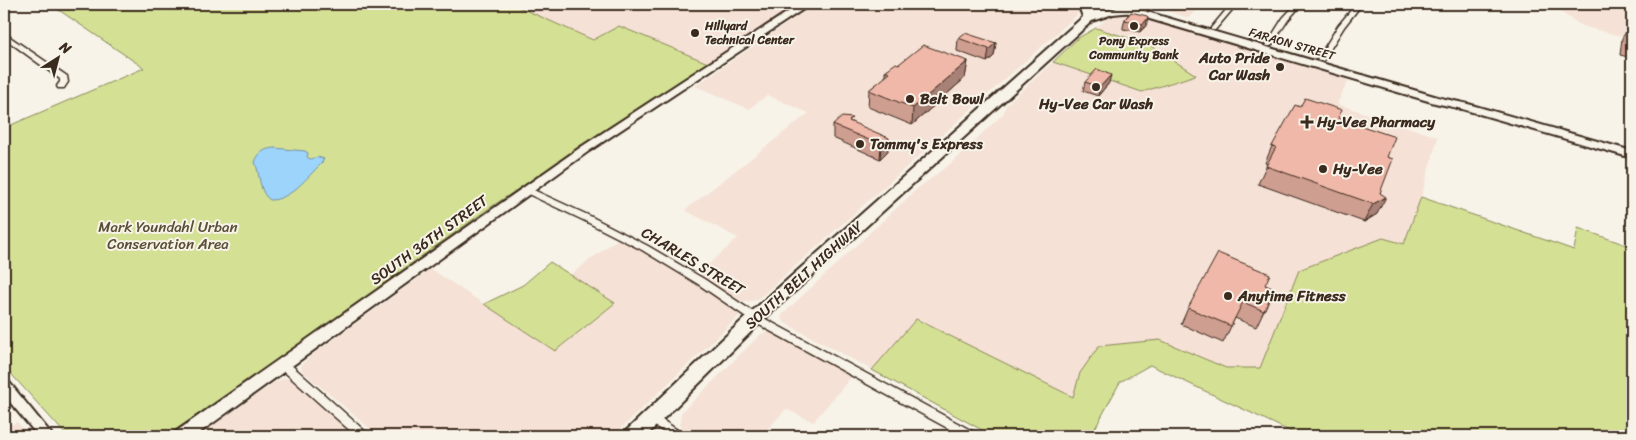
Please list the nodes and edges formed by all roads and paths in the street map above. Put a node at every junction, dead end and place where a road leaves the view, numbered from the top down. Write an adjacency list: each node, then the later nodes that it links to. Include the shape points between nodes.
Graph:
1 (806, 4): 17 (main road, SOUTH 36TH STREET)
2 (1083, 4): 9 (main road)
3 (1104, 4): 9 (main road, SOUTH BELT HIGHWAY)
4 (1113, 4): 8 (main road, FARAON STREET)
5 (1234, 4): 10 (street)
6 (1299, 4): 12 (street)
7 (1359, 4): 13 (street, via 1340,26)
8 (1136, 7): 9 (main road); 10 (main road, FARAON STREET); 15 (main road, FARAON STREET, via 1430,99)
9 (1089, 18): 18 (main road, SOUTH BELT HIGHWAY)
10 (1213, 29): 12 (main road, FARAON STREET)
11 (4, 35): 14 (street, via 64,78)
12 (1269, 45): 13 (main road, FARAON STREET)
13 (1321, 60): 15 (main road, FARAON STREET)
14 (61, 86)
15 (1464, 106): 16 (main road, FARAON STREET)
16 (1632, 155)
17 (527, 190): 18 (street, CHARLES STREET, via 637,244); 19 (main road, SOUTH 36TH STREET)
18 (755, 318): 21 (main road, SOUTH BELT HIGHWAY); 27 (street, CHARLES STREET)
19 (284, 365): 23 (main road, SOUTH 36TH STREET); 24 (street)
20 (4, 386): 22 (street)
21 (652, 419): 25 (main road, SOUTH BELT HIGHWAY); 26 (street)
22 (46, 436)
23 (183, 436)
24 (363, 436)
25 (634, 436)
26 (678, 436)
27 (972, 436)

